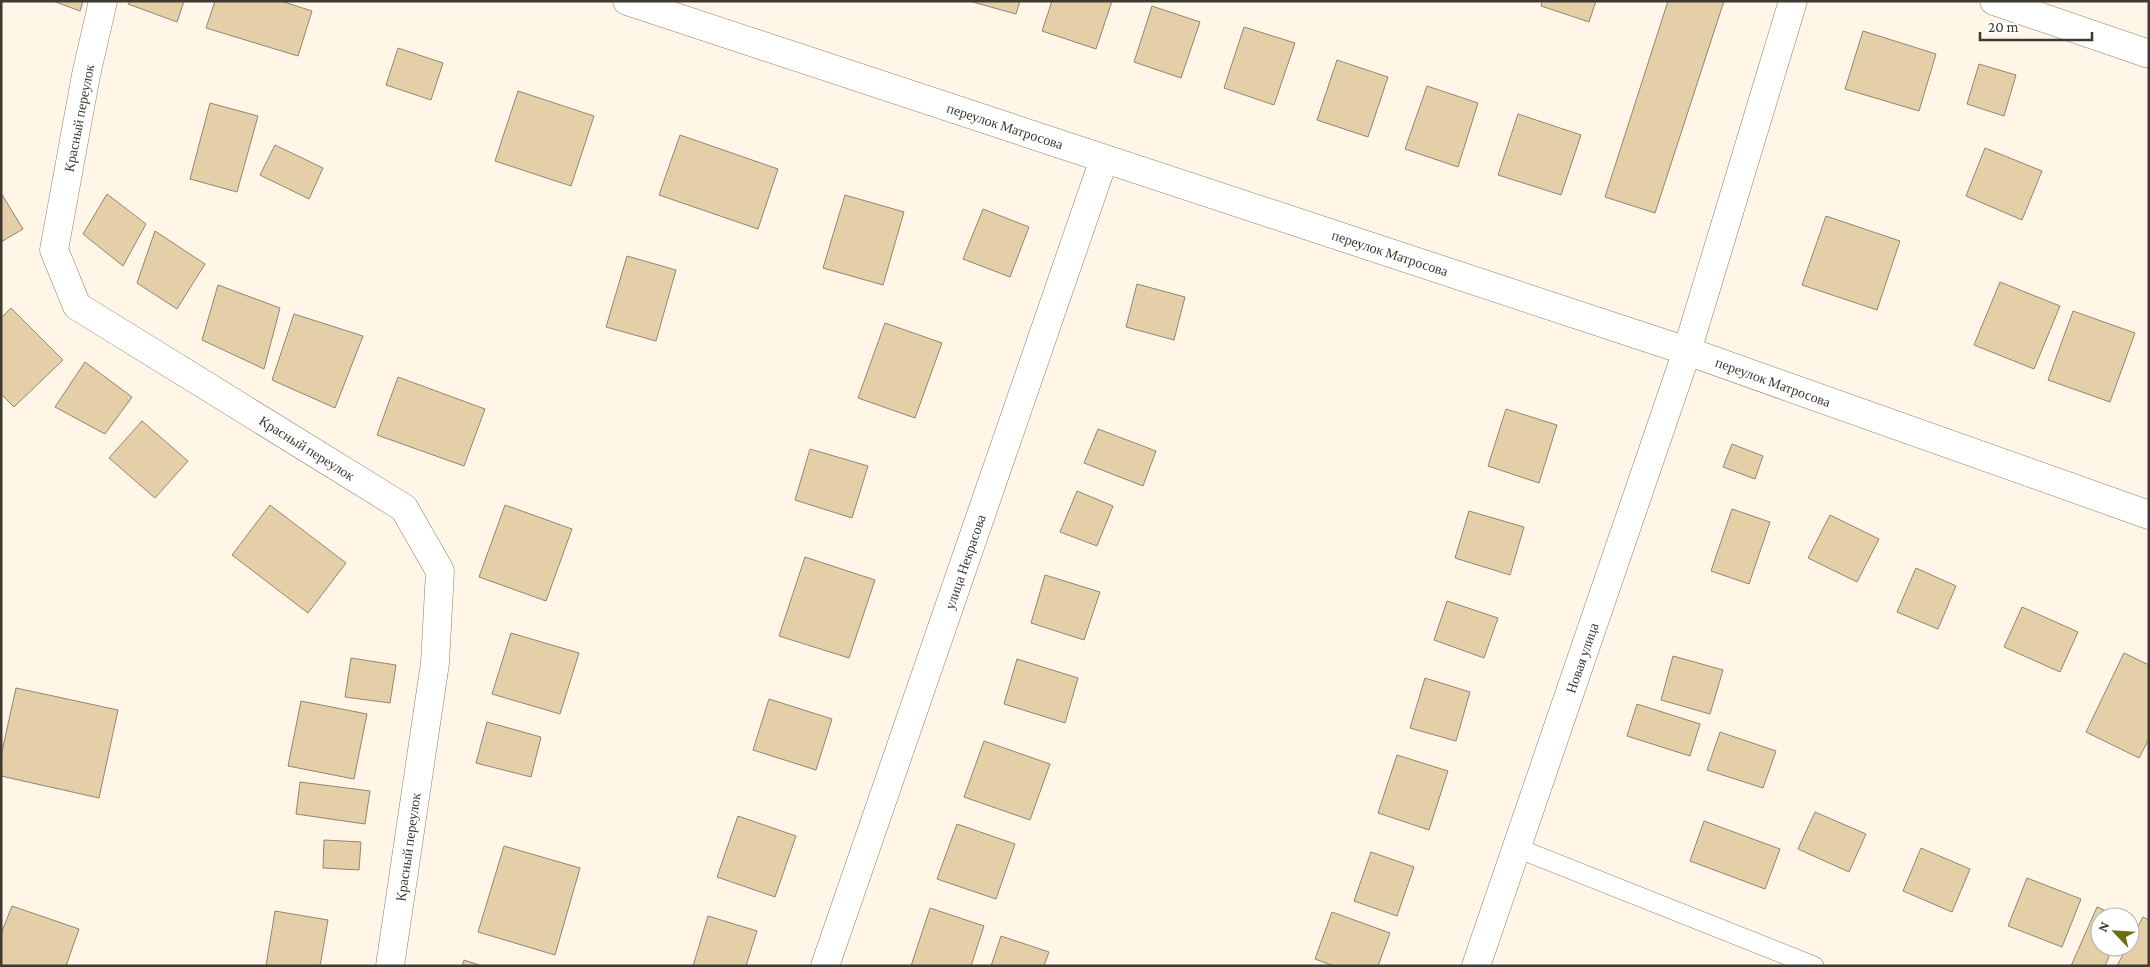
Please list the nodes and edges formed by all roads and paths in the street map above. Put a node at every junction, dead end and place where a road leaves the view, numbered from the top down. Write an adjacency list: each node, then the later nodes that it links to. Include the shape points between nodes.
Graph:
1 (103, 1): 10 (street, Красный переулок, via 54,250 77,306 404,508 440,571 435,664)
2 (627, 1): 6 (street, переулок Матросова)
3 (1793, 1): 7 (street, Новая улица)
4 (1994, 1): 5 (street)
5 (2149, 54)
6 (1104, 159): 7 (street, переулок Матросова); 11 (street, улица Некрасова)
7 (1687, 351): 8 (street, переулок Матросова); 9 (street, Новая улица)
8 (2149, 515)
9 (1517, 848): 12 (street, Новая улица); 13 (lane)
10 (390, 966)
11 (825, 966)
12 (1476, 966)
13 (1814, 966)

